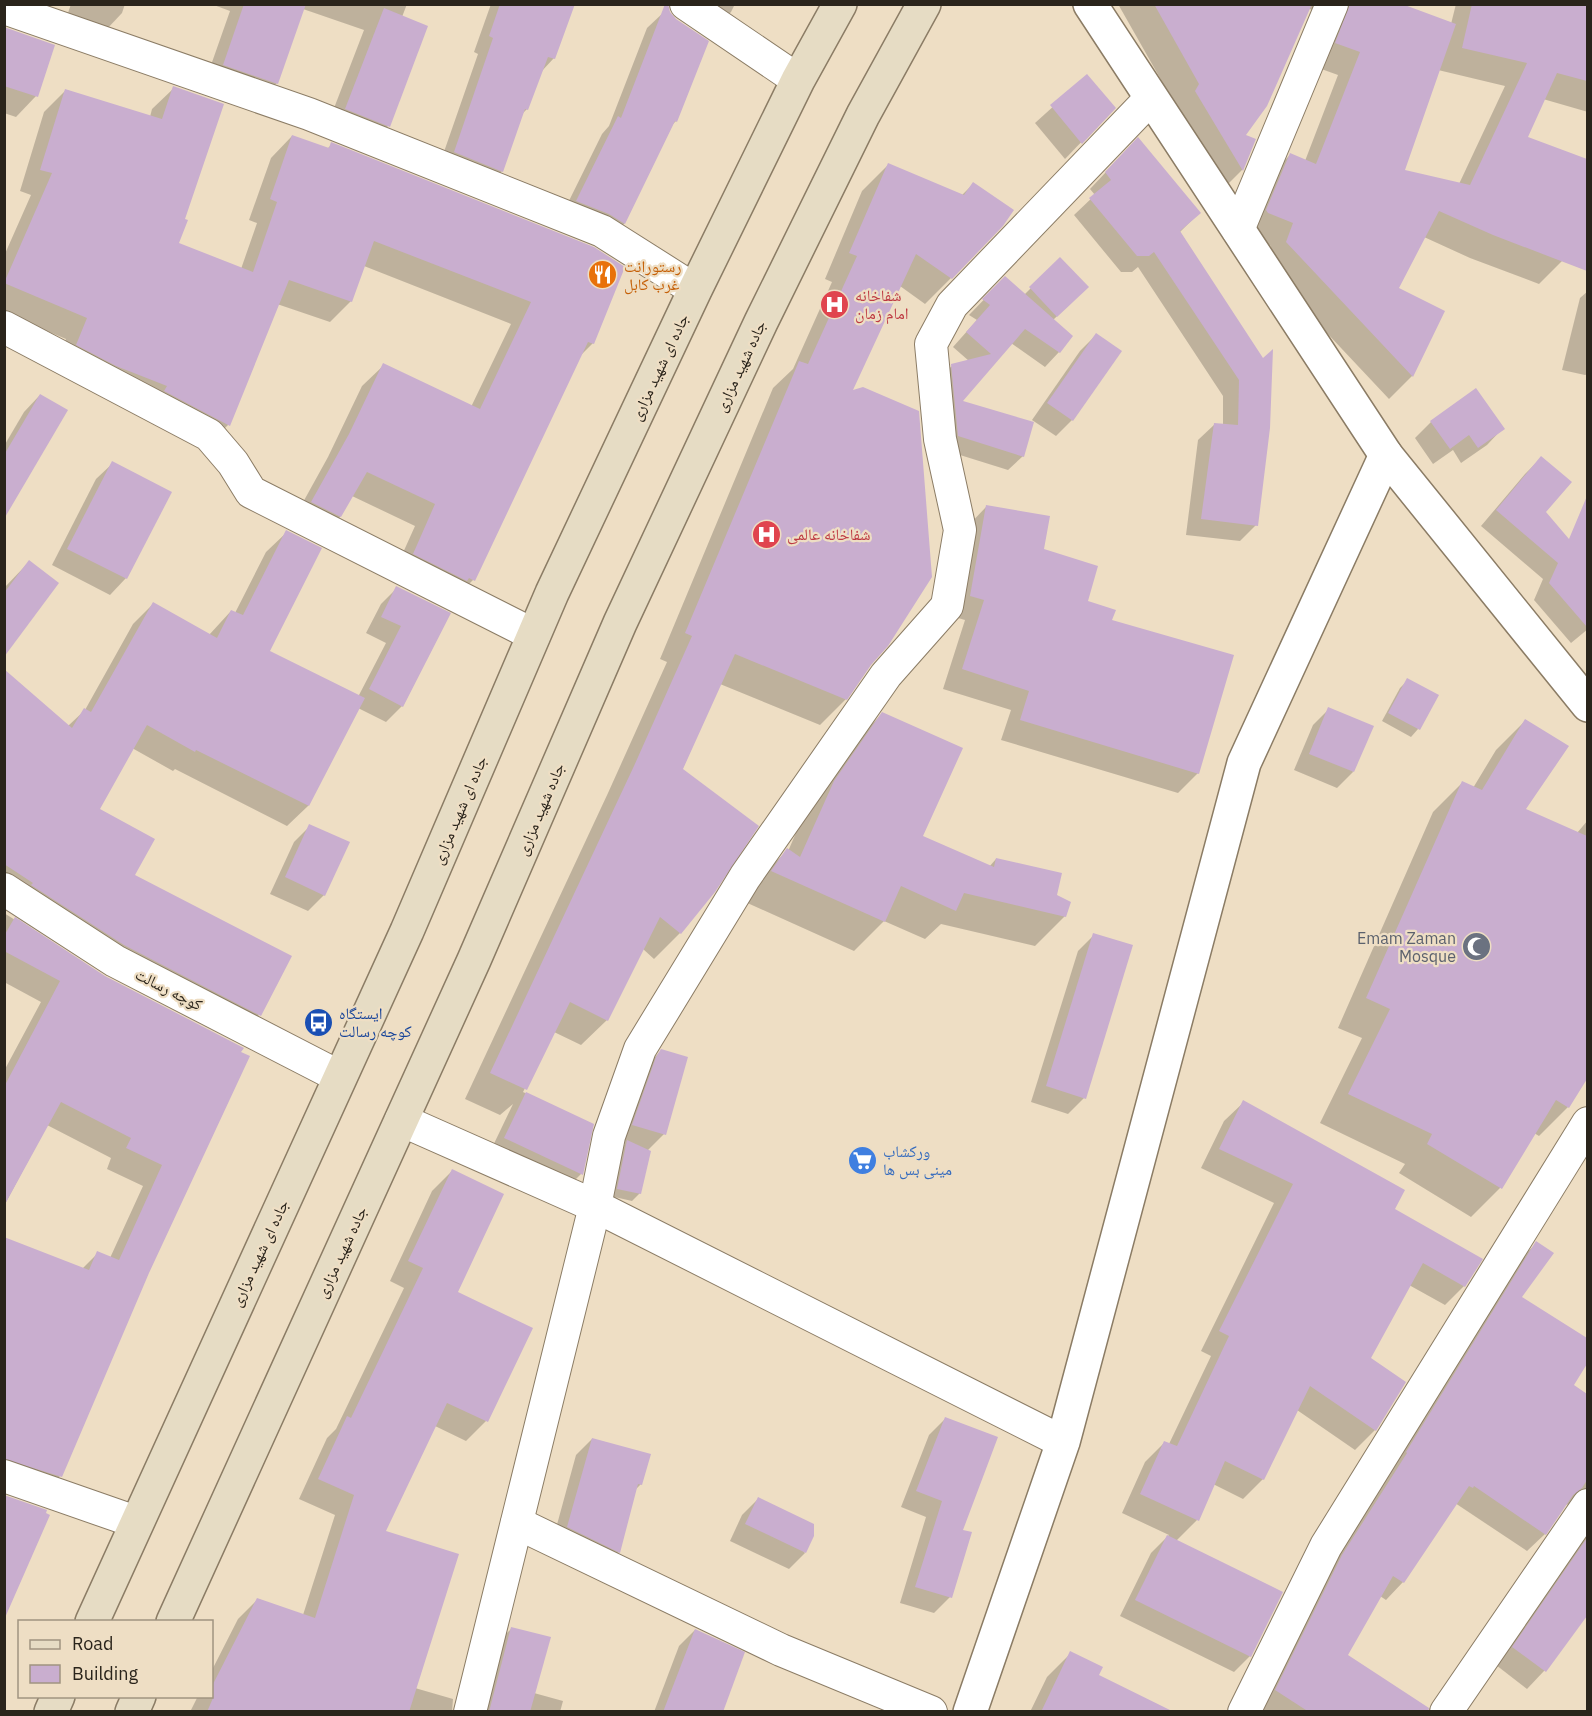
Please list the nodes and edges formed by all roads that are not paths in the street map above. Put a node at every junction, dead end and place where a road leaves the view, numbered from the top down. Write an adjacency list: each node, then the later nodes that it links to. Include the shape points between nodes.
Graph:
1 (686, 4): 7 (street)
2 (840, 4): 7 (main road, جاده ای شهید مزاری)
3 (924, 4): 17 (main road, جاده شهید مزاری, via 863,115 620,623)
4 (1090, 4): 8 (street)
5 (1332, 4): 9 (street)
6 (4, 8): 10 (street, via 309,114 602,231)
7 (798, 80): 10 (main road, جاده ای شهید مزاری)
8 (1151, 98): 9 (street); 19 (street, via 952,305 931,344 940,439 960,530 947,606 886,675 745,877 640,1049 609,1136)
9 (1238, 230): 12 (street)
10 (694, 290): 13 (main road, جاده ای شهید مزاری)
11 (4, 327): 13 (street, via 209,435 251,492)
12 (1386, 455): 14 (street); 20 (street, via 1244,762)
13 (534, 635): 16 (main road, جاده ای شهید مزاری)
14 (1587, 705)
15 (4, 889): 16 (street, کوچه رسالت, via 115,961)
16 (340, 1077): 23 (main road, جاده ای شهید مزاری)
17 (401, 1120): 19 (street); 26 (main road, جاده شهید مزاری)
18 (1587, 1123): 34 (street, via 1326,1546)
19 (595, 1206): 20 (street); 24 (street)
20 (1063, 1442): 33 (street)
21 (4, 1476): 23 (street)
22 (1587, 1505): 35 (street)
23 (136, 1522): 25 (main road, جاده ای شهید مزاری)
24 (517, 1523): 31 (street); 32 (street, via 781,1650)
25 (93, 1620)
26 (174, 1620)
27 (57, 1698): 29 (main road)
28 (138, 1698): 30 (main road)
29 (51, 1712)
30 (132, 1712)
31 (470, 1712)
32 (931, 1712)
33 (970, 1712)
34 (1244, 1712)
35 (1446, 1712)

